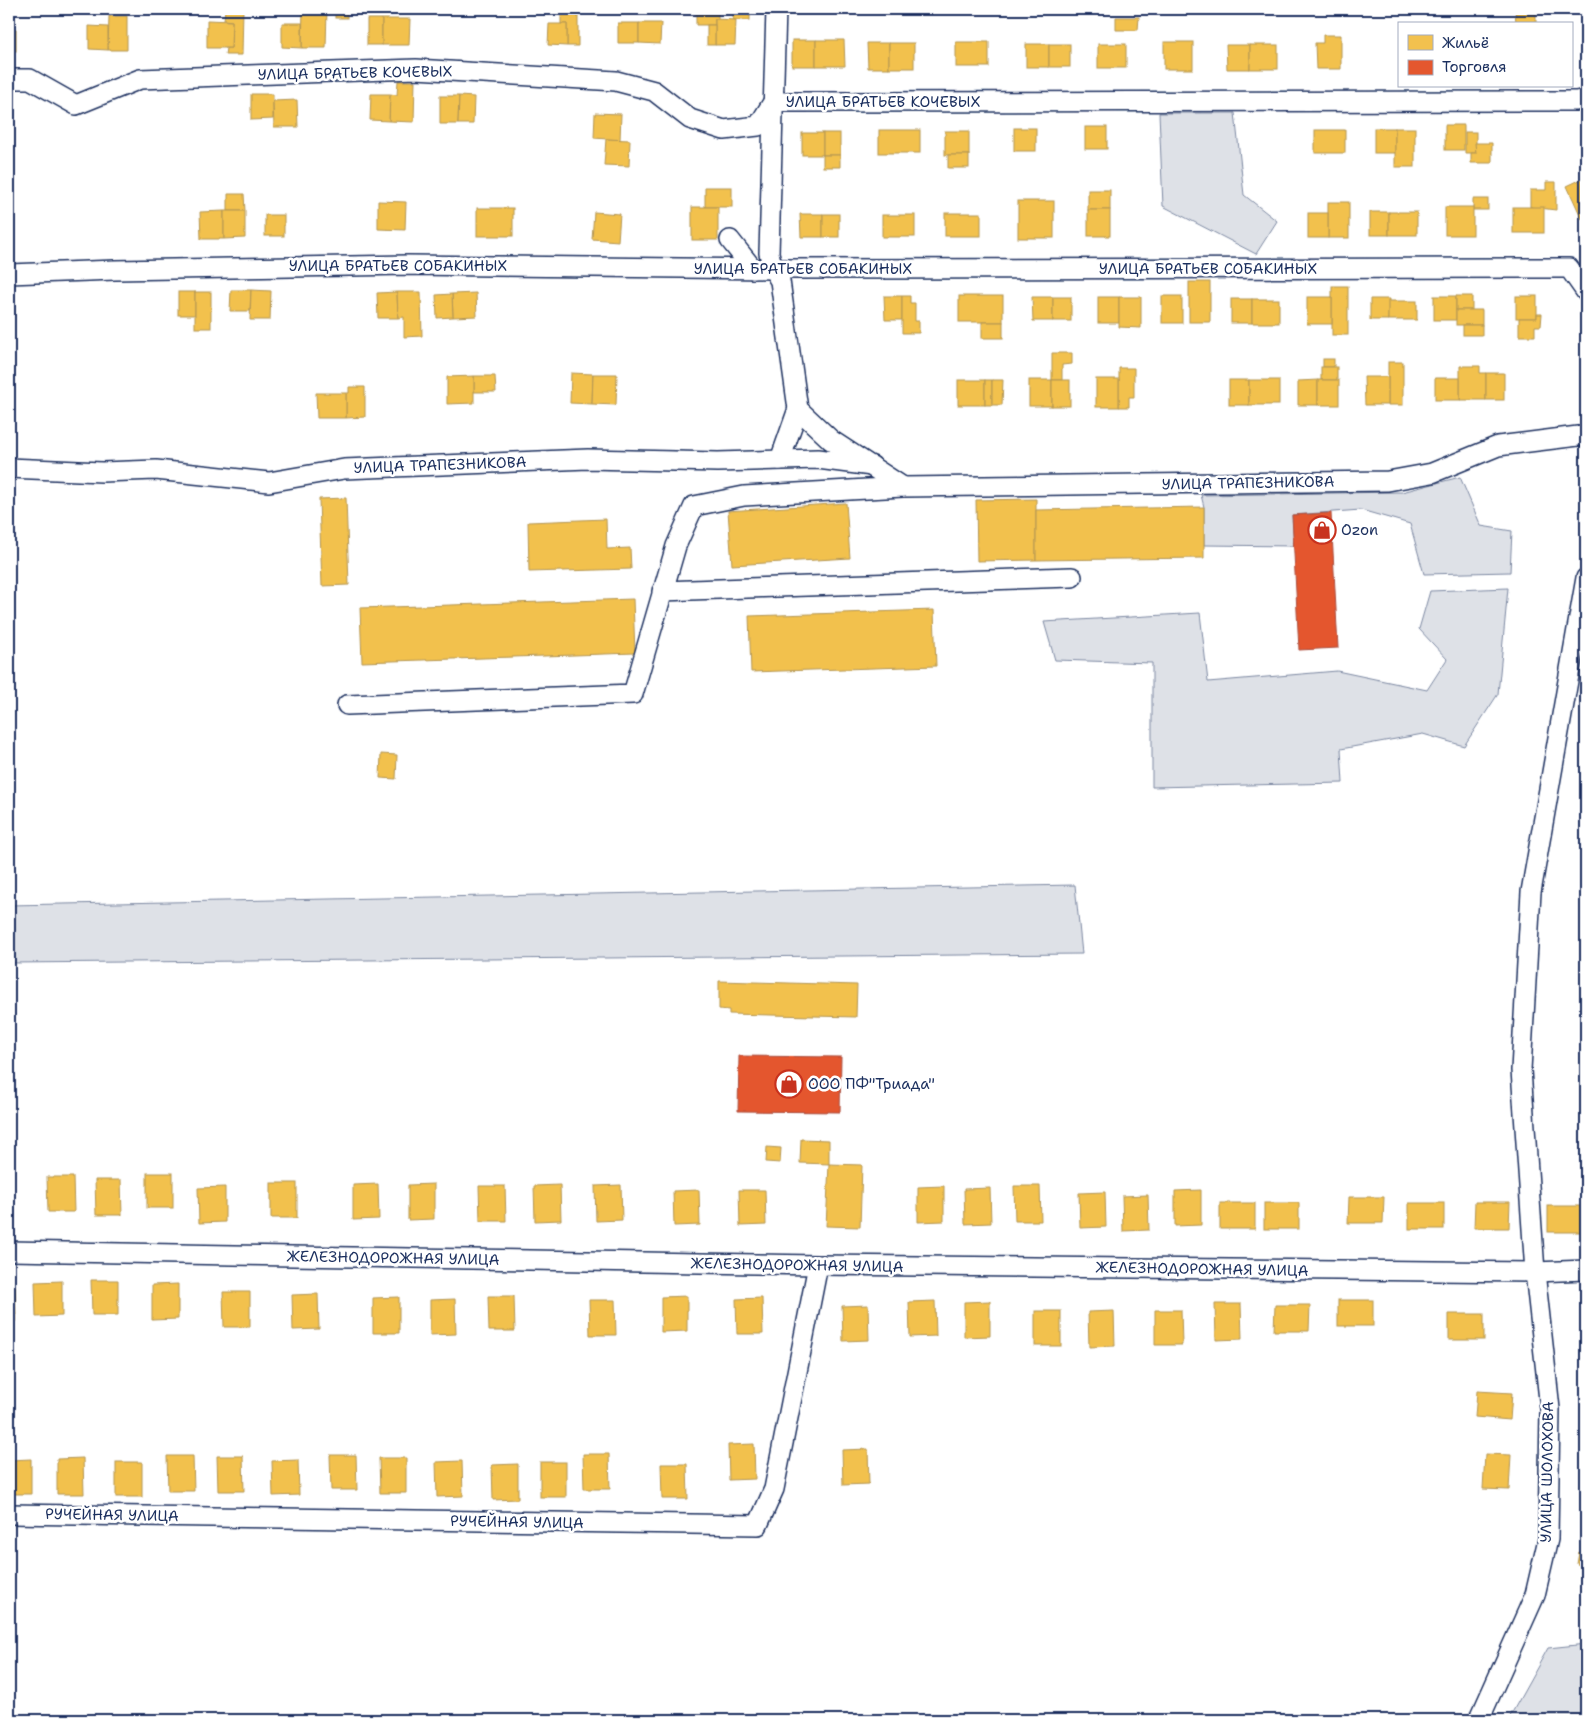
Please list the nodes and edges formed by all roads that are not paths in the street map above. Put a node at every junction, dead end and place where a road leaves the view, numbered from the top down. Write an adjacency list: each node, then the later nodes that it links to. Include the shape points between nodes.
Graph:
1 (776, 9): 4 (street)
2 (9, 79): 4 (street, УЛИЦА БРАТЬЕВ КОЧЕВЫХ, via 30,79 76,105 140,79 416,69 616,80 654,91 690,118 724,130 758,126)
3 (1586, 99): 4 (street, УЛИЦА БРАТЬЕВ КОЧЕВЫХ)
4 (774, 102): 7 (street, via 769,253)
5 (730, 240): 6 (street)
6 (753, 269): 7 (street, УЛИЦА БРАТЬЕВ СОБАКИНЫХ); 8 (street, УЛИЦА БРАТЬЕВ СОБАКИНЫХ, via 408,264)
7 (773, 269): 9 (street, УЛИЦА БРАТЬЕВ СОБАКИНЫХ, via 1569,268); 10 (street, via 780,281)
8 (9, 274)
9 (1586, 292)
10 (798, 409): 12 (street); 13 (street, via 831,440)
11 (1586, 435): 15 (street, УЛИЦА ТРАПЕЗНИКОВА, via 1498,446 1432,473 1388,481)
12 (780, 460): 13 (street, УЛИЦА ТРАПЕЗНИКОВА, via 818,459); 14 (street, УЛИЦА ТРАПЕЗНИКОВА, via 588,459 364,468 269,482 156,470 102,472)
13 (872, 466): 15 (street)
14 (9, 468)
15 (903, 487): 18 (street, УЛИЦА ТРАПЕЗНИКОВА, via 744,496 694,506 676,546)
16 (1072, 577): 18 (street)
17 (1586, 578): 23 (street, УЛИЦА ШОЛОХОВА, via 1532,892 1521,1070)
18 (662, 591): 19 (street, via 632,694)
19 (347, 705)
20 (9, 1252): 21 (street, ЖЕЛЕЗНОДОРОЖНАЯ УЛИЦА)
21 (818, 1266): 23 (street, ЖЕЛЕЗНОДОРОЖНАЯ УЛИЦА); 24 (street, РУЧЕЙНАЯ УЛИЦА, via 774,1489 758,1525)
22 (1586, 1270): 23 (street, ЖЕЛЕЗНОДОРОЖНАЯ УЛИЦА)
23 (1535, 1272): 25 (street, УЛИЦА ШОЛОХОВА, via 1550,1409 1548,1538 1535,1595)
24 (9, 1514)
25 (1478, 1720)

